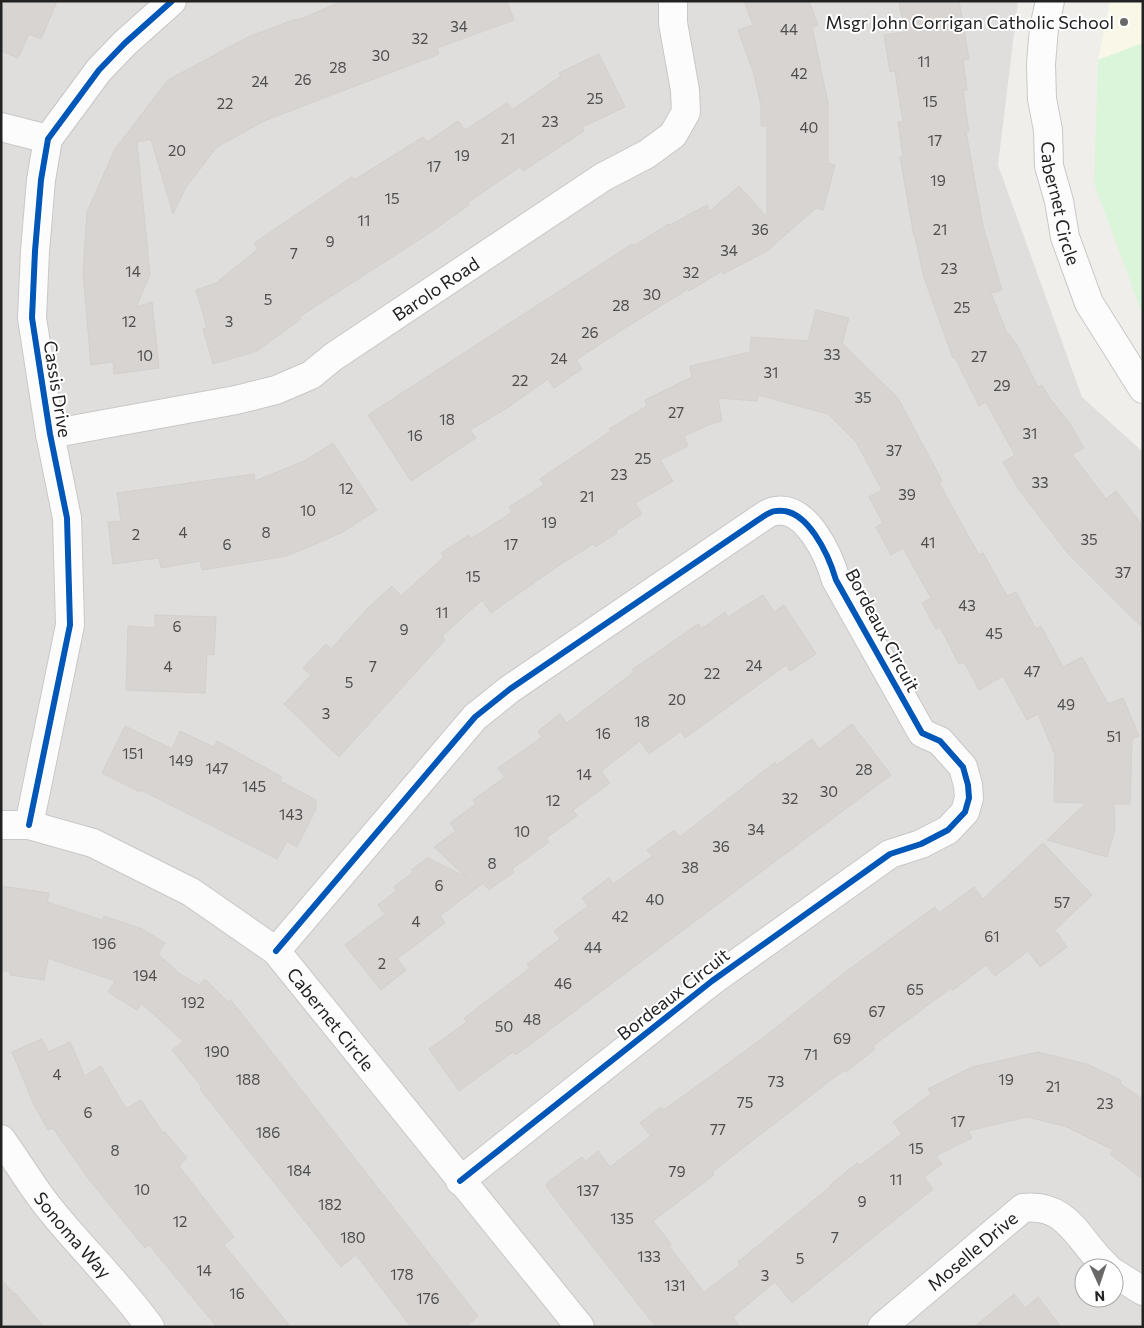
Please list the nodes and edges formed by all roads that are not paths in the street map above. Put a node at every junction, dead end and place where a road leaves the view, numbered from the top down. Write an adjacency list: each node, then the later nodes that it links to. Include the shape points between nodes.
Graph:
1 (172, 1): 5 (street, Cassis Drive, via 100,70)
2 (673, 1): 7 (street, Barolo Road, via 673,24 686,112 673,135 647,154 587,188 333,357 311,375 276,390 236,400)
3 (1050, 1): 6 (street, Cabernet Circle, via 1041,64 1042,99 1048,130 1049,166 1065,237 1089,303)
4 (1, 127): 5 (street)
5 (48, 139): 7 (street, Cassis Drive, via 39,198 32,318)
6 (1143, 389)
7 (50, 434): 8 (street, Cassis Drive, via 66,518 70,625)
8 (29, 824): 9 (street, Cabernet Circle); 10 (street, Cabernet Circle, via 93,842 191,892)
9 (1, 825)
10 (276, 951): 12 (street, Cabernet Circle); 12 (street, Bordeaux Circuit, via 475,717 510,689 767,515 776,511 794,514 812,527 831,562 836,580 922,733 940,741 963,767 968,785 965,812 948,830 921,844 890,854 712,981)
11 (1, 1139): 16 (street, Sonoma Way, via 51,1210)
12 (460, 1181): 17 (street, Cabernet Circle)
13 (1099, 1258): 18 (street, Moselle Drive, via 1062,1215 1037,1207 1023,1208)
14 (1124, 1279): 15 (street)
15 (1143, 1291)
16 (150, 1327)
17 (580, 1327)
18 (882, 1327)

